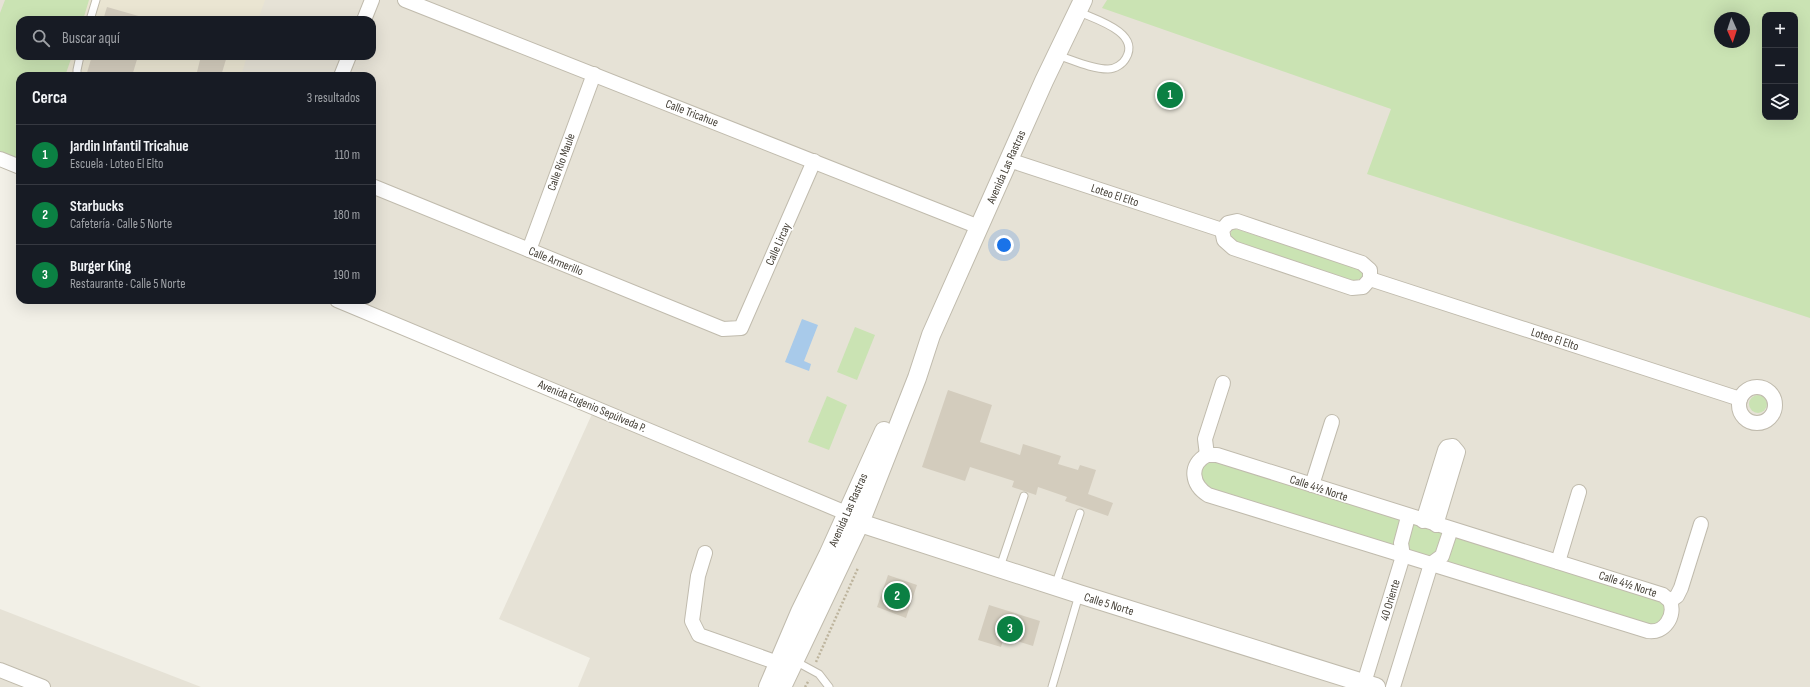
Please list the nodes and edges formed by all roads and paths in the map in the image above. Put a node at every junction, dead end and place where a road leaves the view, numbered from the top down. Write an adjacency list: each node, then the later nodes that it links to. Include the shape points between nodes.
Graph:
1 (96, 0): 5 (lane)
2 (372, 0): 6 (street)
3 (405, 0): 12 (street, Calle Tricahue)
4 (1080, 6): 7 (street, Avenida Las Rastras); 7 (lane, via 1119,30 1127,40 1126,58 1120,65 1109,69 1097,68)
5 (91, 16)
6 (366, 16)
7 (1056, 55): 14 (street, Avenida Las Rastras)
8 (79, 60): 10 (lane)
9 (348, 60): 11 (street)
10 (76, 72)
11 (343, 72)
12 (594, 74): 15 (street, Calle Tricahue); 20 (street, Calle Río Maule)
13 (0, 159): 16 (street)
14 (1009, 160): 18 (street, Avenida Las Rastras); 19 (street, Loteo El Elto)
15 (814, 161): 18 (street, Calle Tricahue); 23 (street, Calle Lircay)
16 (16, 165)
17 (376, 188): 20 (street, Calle Armerillo)
18 (980, 227): 33 (street, Avenida Las Rastras, via 931,335 917,378)
19 (1222, 230): 21 (street, via 1224,240 1229,246 1300,270 1356,288 1363,287); 21 (street, via 1228,223 1241,222 1362,263 1370,270)
20 (529, 250): 23 (street, Calle Armerillo, via 723,329)
21 (1370, 279): 25 (street, Loteo El Elto)
22 (346, 304): 33 (street, Avenida Eugenio Sepúlveda P.)
23 (741, 328)
24 (1223, 383): 27 (street, via 1207,433)
25 (1740, 399)
26 (1332, 422): 28 (street)
27 (1207, 455): 28 (street, Calle 4½ Norte); 37 (street, Calle 4½ Norte, via 1198,462 1194,473 1198,486 1208,495)
28 (1312, 485): 32 (street, Calle 4½ Norte)
29 (1579, 492): 38 (street)
30 (1024, 496): 40 (lane)
31 (1080, 513): 41 (lane)
32 (1408, 517): 35 (street, Calle 4½ Norte); 37 (street, 40 Oriente, via 1401,543)
33 (853, 518): 40 (street, Calle 5 Norte); 44 (street, Avenida Las Rastras)
34 (1701, 524): 43 (street, via 1681,588 1677,596)
35 (1451, 529): 38 (street, Calle 4½ Norte); 39 (street, via 1442,556)
36 (705, 553): 44 (street, via 698,576 692,621 699,635)
37 (1403, 556): 39 (street, Calle 4½ Norte); 46 (street, 40 Oriente)
38 (1558, 562): 43 (street, Calle 4½ Norte, via 1663,595)
39 (1431, 564): 43 (street, Calle 4½ Norte, via 1653,632 1662,630 1666,625 1672,607); 52 (street)
40 (1000, 567): 41 (street, Calle 5 Norte)
41 (1055, 586): 42 (street, Calle 5 Norte)
42 (1079, 594): 46 (street, Calle 5 Norte); 51 (lane)
43 (1670, 601)
44 (786, 662): 48 (street, Avenida Las Rastras); 49 (street, Avenida Las Rastras); 50 (lane, via 820,674)
45 (0, 670): 47 (street)
46 (1370, 685)
47 (43, 687)
48 (768, 687)
49 (782, 687)
50 (829, 687)
51 (1052, 687)
52 (1393, 687)

